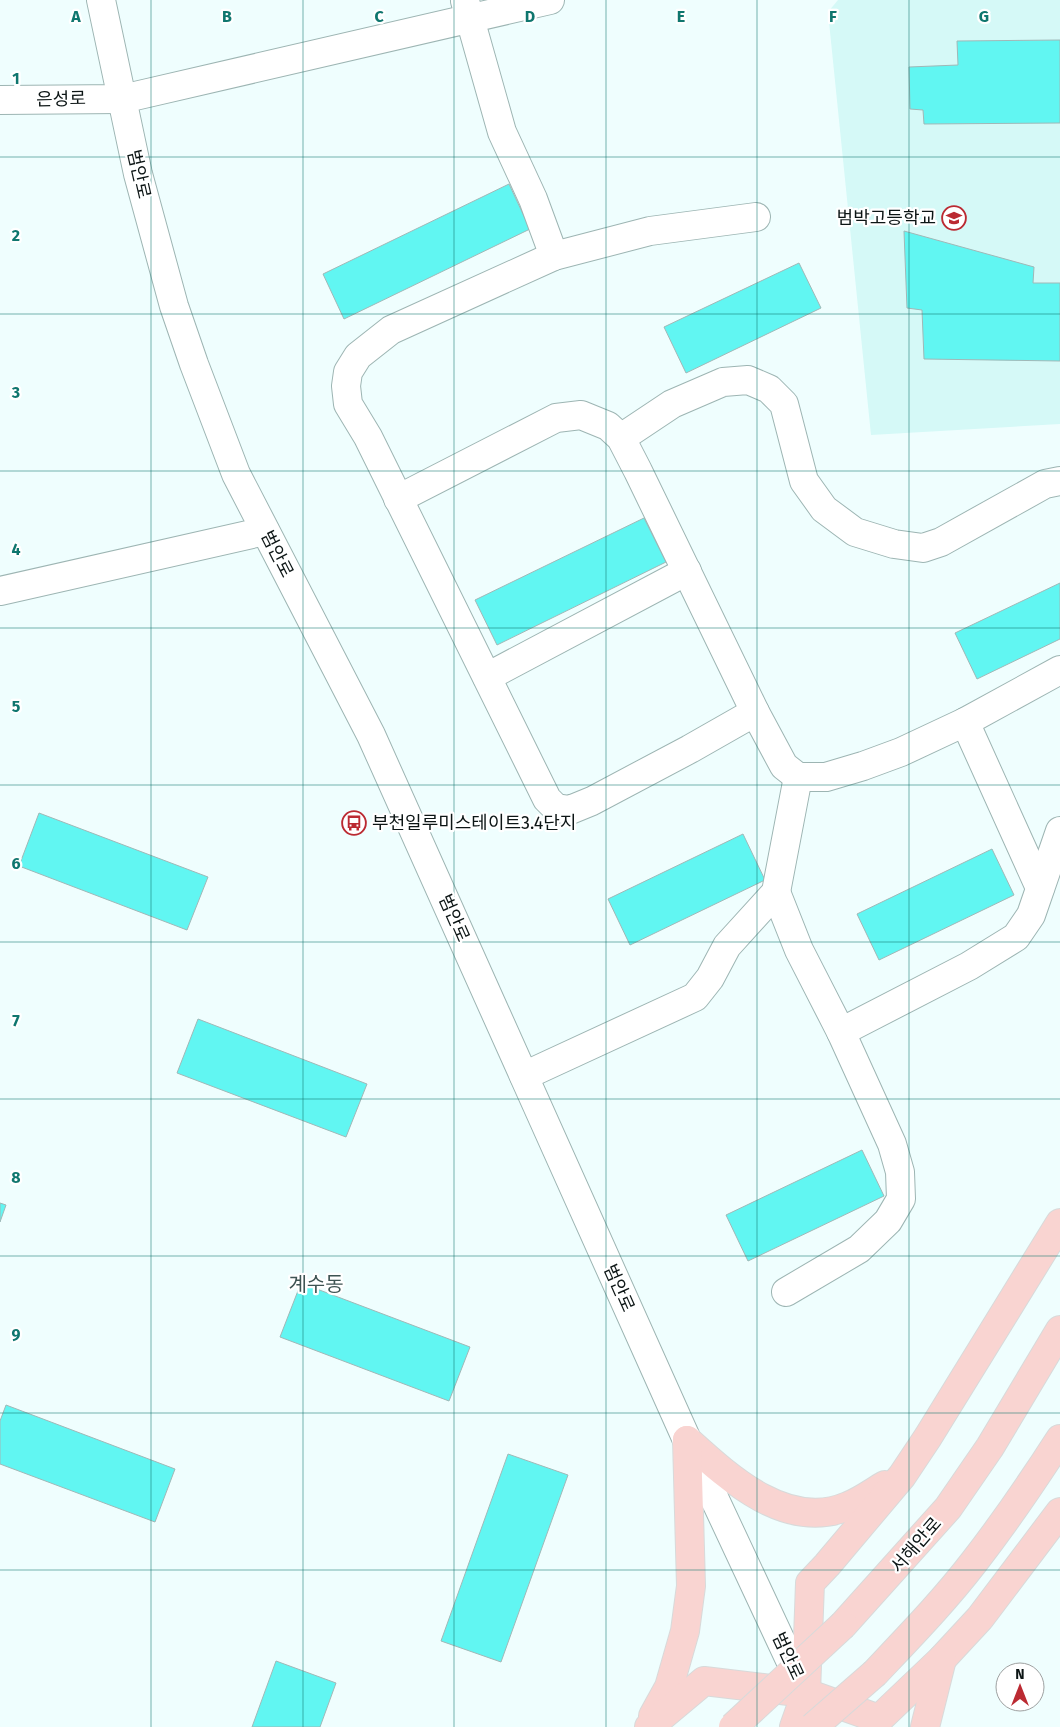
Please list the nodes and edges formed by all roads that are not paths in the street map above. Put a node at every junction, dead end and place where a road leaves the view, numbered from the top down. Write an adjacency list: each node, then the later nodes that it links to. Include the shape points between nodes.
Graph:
1 (101, 0): 4 (street, 범안로)
2 (550, 0): 3 (street)
3 (468, 9): 4 (street); 7 (street, via 502,132 533,199)
4 (122, 99): 5 (street, 은성로); 11 (street, 범안로, via 154,234 180,322 236,474)
5 (0, 100)
6 (756, 217): 7 (street, via 650,231)
7 (554, 256): 10 (street, via 391,330 358,356 348,372 348,404)
8 (621, 438): 9 (street, via 672,404 723,382 748,380 769,389 784,404 804,481 824,509 855,532 894,544 923,548 941,542 1046,484); 10 (street, via 608,426 581,415 556,418); 12 (street)
9 (1060, 481)
10 (398, 499): 15 (street)
11 (265, 531): 13 (street); 23 (street, 범안로, via 371,735)
12 (687, 571): 15 (street); 16 (street)
13 (0, 592)
14 (1060, 670): 17 (street)
15 (486, 677): 16 (street, via 547,799 556,808 570,810)
16 (755, 712): 18 (street, via 784,766)
17 (965, 722): 18 (street, via 902,752 863,766 826,777); 20 (street)
18 (798, 777): 21 (street)
19 (1060, 831): 20 (street)
20 (1040, 888): 22 (street, via 1030,915 1016,937 969,966)
21 (776, 892): 22 (street, via 799,950); 23 (street, via 727,946 710,978 695,997)
22 (841, 1032): 25 (street, via 892,1144 900,1172 901,1199 888,1222 859,1249)
23 (524, 1076): 28 (street, 범안로)
24 (1060, 1223): 29 (main road)
25 (786, 1292)
26 (1060, 1330): 34 (main road, 서해안로, bridge, via 990,1447 948,1508 843,1625)
27 (1060, 1439): 36 (main road, bridge, via 974,1562 921,1625 875,1673)
28 (687, 1440): 29 (main road, via 720,1470 758,1496 787,1509 814,1514 848,1507); 32 (street, 범안로); 33 (main road, via 691,1586 685,1631 669,1687)
29 (902, 1476): 32 (main road, via 810,1583)
30 (1060, 1512): 31 (main road, via 980,1618)
31 (942, 1659): 32 (main road, via 879,1719); 38 (main road)
32 (806, 1692): 33 (main road, via 704,1681); 35 (main road); 37 (street, 범안로)
33 (648, 1727)
34 (733, 1727)
35 (794, 1727)
36 (813, 1727)
37 (819, 1727)
38 (924, 1727)

